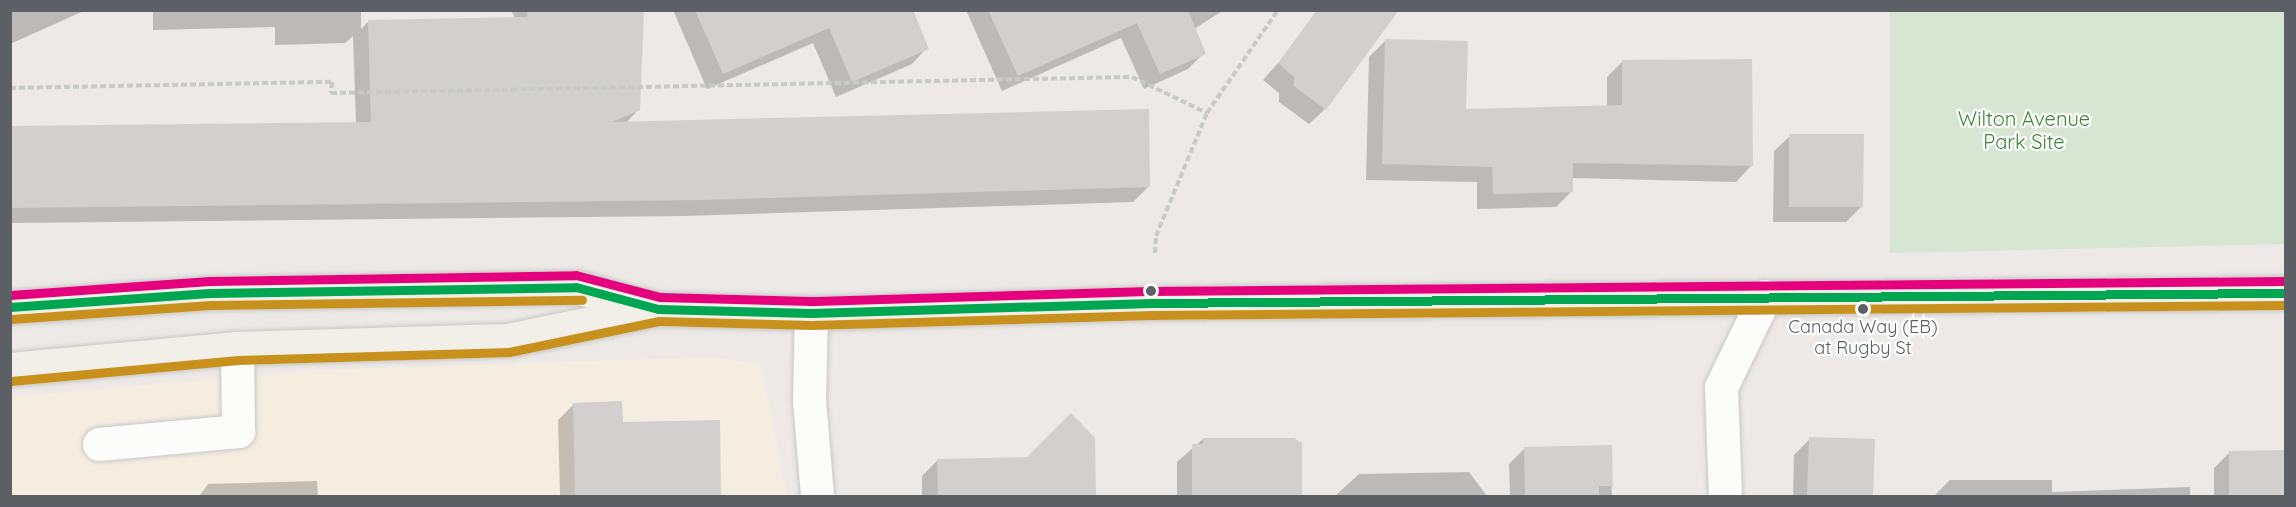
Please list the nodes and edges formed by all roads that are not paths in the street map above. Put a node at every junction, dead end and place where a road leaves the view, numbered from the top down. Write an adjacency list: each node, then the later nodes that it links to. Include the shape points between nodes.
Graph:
1 (2286, 293): 2 (main road)
2 (1765, 296): 5 (main road); 10 (street, via 1721,387)
3 (10, 307): 4 (main road, via 210,293 576,287)
4 (658, 309): 5 (main road); 6 (main road, via 508,340)
5 (811, 313): 9 (street, via 809,400)
6 (237, 348): 7 (main road); 8 (street, via 238,431)
7 (10, 369)
8 (99, 444)
9 (817, 496)
10 (1725, 496)

